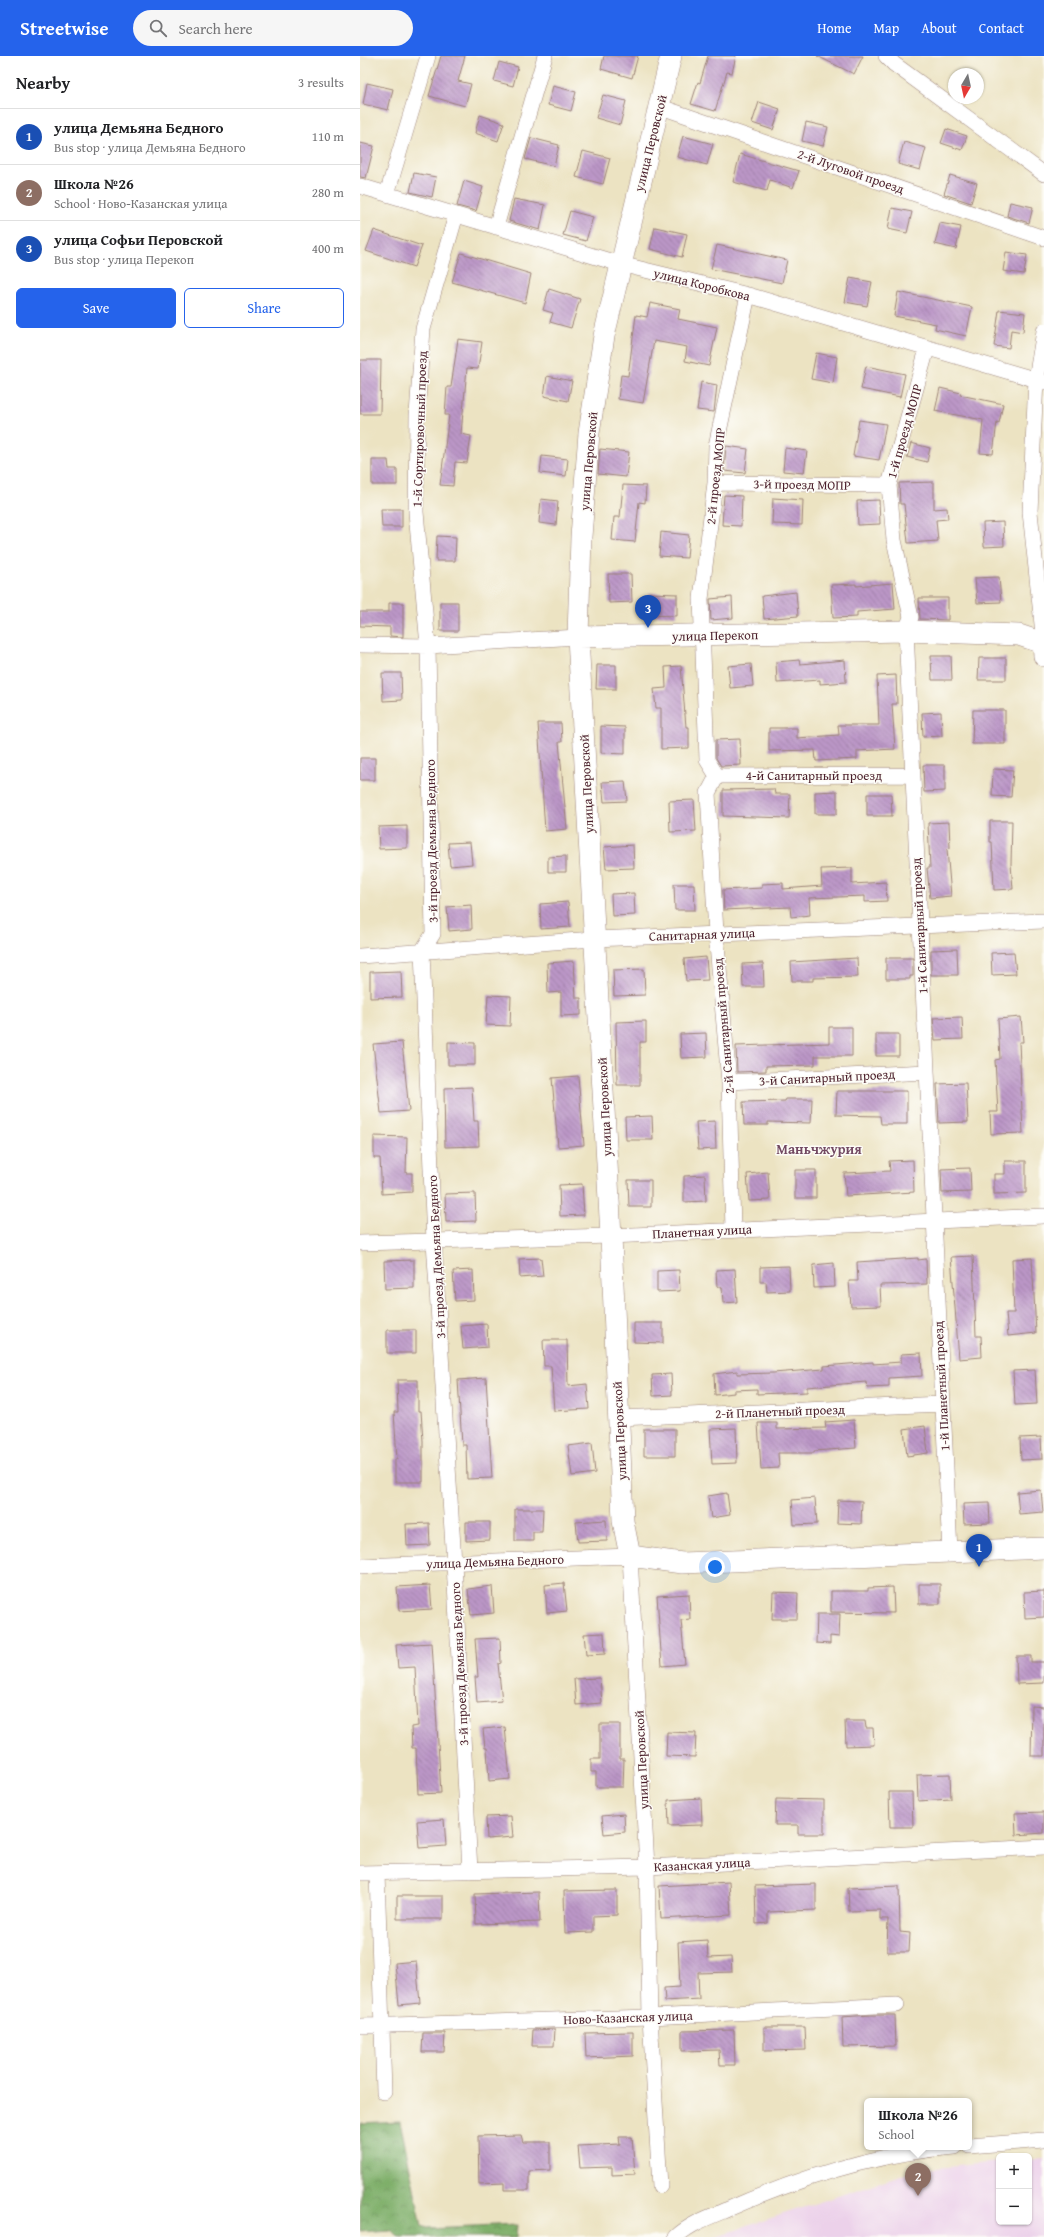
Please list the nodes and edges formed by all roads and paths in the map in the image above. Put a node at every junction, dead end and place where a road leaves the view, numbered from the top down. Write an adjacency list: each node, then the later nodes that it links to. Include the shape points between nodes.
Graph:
1 (428, 56): 8 (street)
2 (545, 56): 10 (street)
3 (671, 56): 5 (main road, улица Перовской)
4 (886, 56): 6 (street)
5 (658, 106): 11 (street, 2-й Луговой проезд); 12 (main road, улица Перовской)
6 (1044, 174)
7 (360, 186): 8 (street, улица Коробкова)
8 (387, 194): 9 (street, улица Коробкова)
9 (456, 215): 10 (street, улица Коробкова); 23 (street, 1-й Сортировочный проезд, via 423,329 417,415 416,512)
10 (496, 227): 12 (street, улица Коробкова)
11 (1044, 238)
12 (620, 264): 13 (street, улица Коробкова); 21 (main road, улица Перовской, via 604,336 589,434 581,537)
13 (748, 295): 15 (street, улица Коробкова); 17 (street, 2-й проезд МОПР, via 716,446)
14 (1044, 331): 16 (street)
15 (927, 349): 16 (street, улица Коробкова); 18 (street, 1-й проезд МОПР)
16 (1040, 380): 24 (street, via 1030,512)
17 (715, 483): 18 (street, 3-й проезд МОПР); 20 (street, 2-й проезд МОПР, via 701,599)
18 (889, 486): 19 (street, 1-й проезд МОПР, via 894,540 911,617)
19 (906, 631): 20 (main road, улица Перекоп); 24 (main road, улица Перекоп, via 1019,635); 25 (street, 1-й Санитарный проезд)
20 (702, 635): 21 (main road, улица Перекоп); 26 (street, via 707,760)
21 (578, 637): 23 (street, улица Перекоп); 30 (main road, улица Перовской)
22 (360, 646): 23 (street, улица Перекоп)
23 (428, 646): 31 (street, 3-й проезд Демьяна Бедного, via 433,934)
24 (1044, 647)
25 (911, 775): 26 (street, 4-й Санитарный проезд); 28 (street, 1-й Санитарный проезд)
26 (717, 776): 29 (street, 2-й Санитарный проезд, via 708,793)
27 (1044, 921): 28 (street, Санитарная улица)
28 (919, 926): 29 (street, Санитарная улица); 33 (street, 1-й Санитарный проезд)
29 (716, 933): 30 (street, Санитарная улица); 34 (street, 2-й Санитарный проезд)
30 (594, 939): 31 (street, Санитарная улица); 38 (main road, улица Перовской)
31 (422, 951): 32 (street, Санитарная улица); 39 (street, 3-й проезд Демьяна Бедного)
32 (360, 956)
33 (926, 1072): 34 (street, 3-й Санитарный проезд); 36 (street, 1-й Санитарный проезд)
34 (729, 1082): 37 (street, 2-й Санитарный проезд)
35 (1044, 1216): 36 (street, Планетная улица)
36 (932, 1221): 37 (street, Планетная улица); 41 (street, 1-й Планетный проезд)
37 (733, 1230): 38 (street, Планетная улица)
38 (610, 1236): 39 (street, Планетная улица); 42 (main road, улица Перовской)
39 (434, 1240): 40 (street, Планетная улица); 46 (street, 3-й проезд Демьяна Бедного)
40 (360, 1243)
41 (942, 1404): 42 (street, 2-й Планетный проезд); 44 (street, 1-й Планетный проезд)
42 (619, 1418): 45 (main road, улица Перовской, via 623,1521)
43 (1044, 1548): 44 (main road, улица Демьяна Бедного)
44 (950, 1552): 45 (main road, улица Демьяна Бедного, via 682,1563)
45 (630, 1556): 46 (street, улица Демьяна Бедного); 49 (street, улица Перовской)
46 (454, 1562): 47 (street, улица Демьяна Бедного); 50 (street, 3-й проезд Демьяна Бедного)
47 (360, 1566)
48 (1044, 1847): 49 (street, Казанская улица)
49 (647, 1867): 50 (street, Казанская улица); 54 (street, улица Перовской)
50 (470, 1871): 52 (street, Казанская улица)
51 (360, 1873): 52 (street, Казанская улица)
52 (377, 1873): 55 (street)
53 (897, 2006): 54 (street, Ново-Казанская улица)
54 (650, 2017): 55 (street, Ново-Казанская улица); 61 (street, улица Перовской)
55 (382, 2025): 56 (street, Ново-Казанская улица); 57 (street)
56 (360, 2026)
57 (384, 2092)
58 (1044, 2140): 59 (street)
59 (972, 2146)
60 (933, 2150): 62 (street, via 875,2158 793,2184 700,2221)
61 (660, 2186)
62 (676, 2237)

